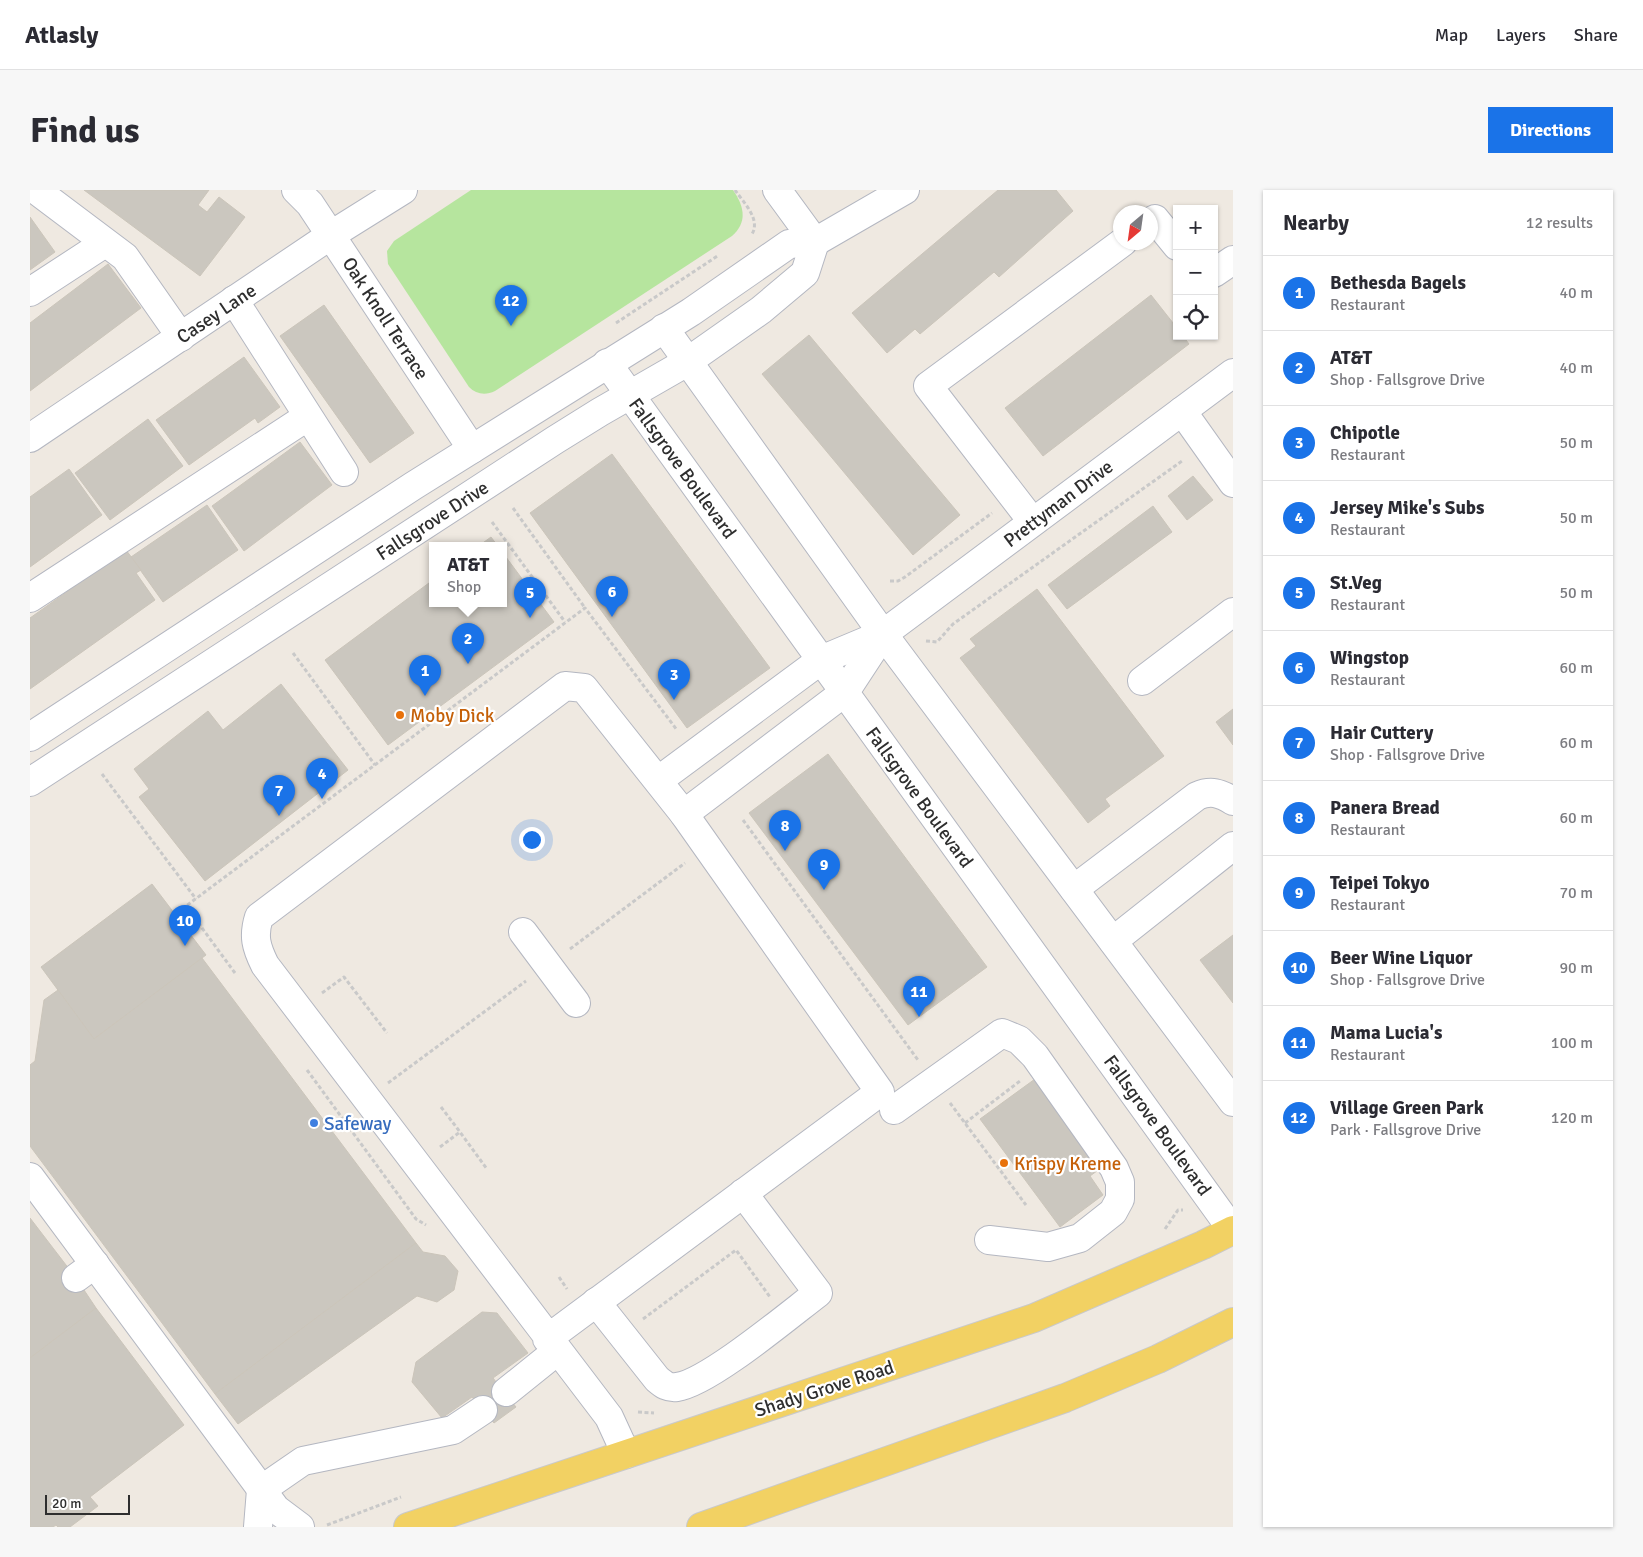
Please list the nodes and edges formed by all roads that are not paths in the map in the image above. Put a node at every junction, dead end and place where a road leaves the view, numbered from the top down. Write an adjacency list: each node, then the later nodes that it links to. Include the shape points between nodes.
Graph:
1 (36, 190): 10 (street)
2 (296, 190): 7 (street, Oak Knoll Terrace)
3 (403, 190): 7 (street, Casey Lane)
4 (777, 190): 9 (street)
5 (905, 190): 9 (street, Fallsgrove Drive)
6 (1158, 222): 8 (street)
7 (331, 235): 15 (street, Casey Lane); 25 (street, Oak Knoll Terrace)
8 (1173, 241)
9 (815, 242): 16 (street, Fallsgrove Drive, via 788,244); 18 (street, Fallsgrove Drive, via 805,273 761,310)
10 (105, 243): 14 (street); 17 (street, via 125,257)
11 (1113, 249): 28 (street, via 928,386)
12 (1233, 260): 13 (street)
13 (1218, 270)
14 (30, 292)
15 (234, 300): 17 (street, Casey Lane); 23 (street)
16 (664, 328): 18 (street); 19 (street, Fallsgrove Drive)
17 (181, 337): 24 (street, Casey Lane)
18 (687, 362): 21 (street, Fallsgrove Drive); 31 (street)
19 (607, 363): 21 (street, Fallsgrove Boulevard); 25 (street, Fallsgrove Drive)
20 (1233, 373): 22 (street, Prettyman Drive)
21 (630, 395): 32 (street, Fallsgrove Boulevard); 37 (street, Fallsgrove Drive)
22 (1182, 411): 27 (street); 28 (street, Prettyman Drive)
23 (308, 417): 26 (street); 29 (street)
24 (30, 438)
25 (472, 449): 35 (street, Fallsgrove Drive)
26 (344, 472)
27 (1233, 483)
28 (1032, 521): 31 (street, Prettyman Drive)
29 (30, 598)
30 (1233, 612): 33 (street)
31 (883, 634): 32 (street); 34 (street); 41 (street)
32 (821, 660): 34 (street, Fallsgrove Boulevard); 36 (street)
33 (1142, 680)
34 (845, 692): 39 (street); 49 (street, Fallsgrove Boulevard)
35 (30, 737)
36 (659, 780): 39 (street); 53 (street, via 584,688 565,686 259,916 254,932 256,947 265,964)
37 (30, 782)
38 (1233, 801): 41 (street, via 1222,794 1208,792 1197,796)
39 (684, 814): 48 (street, via 880,1092)
40 (1233, 846): 43 (street)
41 (1074, 889): 43 (street)
42 (523, 932): 44 (street)
43 (1113, 941): 45 (street)
44 (576, 1003)
45 (1233, 1102)
46 (894, 1110): 50 (street, via 1002,1033 1019,1040 1042,1065 1114,1168 1120,1182 1120,1199 1113,1212 1098,1226 1072,1240 1048,1247)
47 (30, 1177): 57 (street, via 85,1271)
48 (743, 1193): 51 (street); 51 (street, via 818,1293 707,1375 667,1387)
49 (1233, 1230): 56 (main road, Shady Grove Road, via 1034,1318)
50 (989, 1240)
51 (584, 1299): 53 (street)
52 (1233, 1322): 61 (main road, via 1158,1359 1065,1398)
53 (552, 1345): 54 (street); 56 (street, via 609,1417)
54 (506, 1392)
55 (483, 1410): 57 (street, via 453,1430 303,1460)
56 (626, 1454): 60 (main road, Shady Grove Road)
57 (260, 1490): 58 (street); 59 (street, via 276,1509)
58 (258, 1527)
59 (300, 1527)
60 (408, 1527)
61 (700, 1527)

